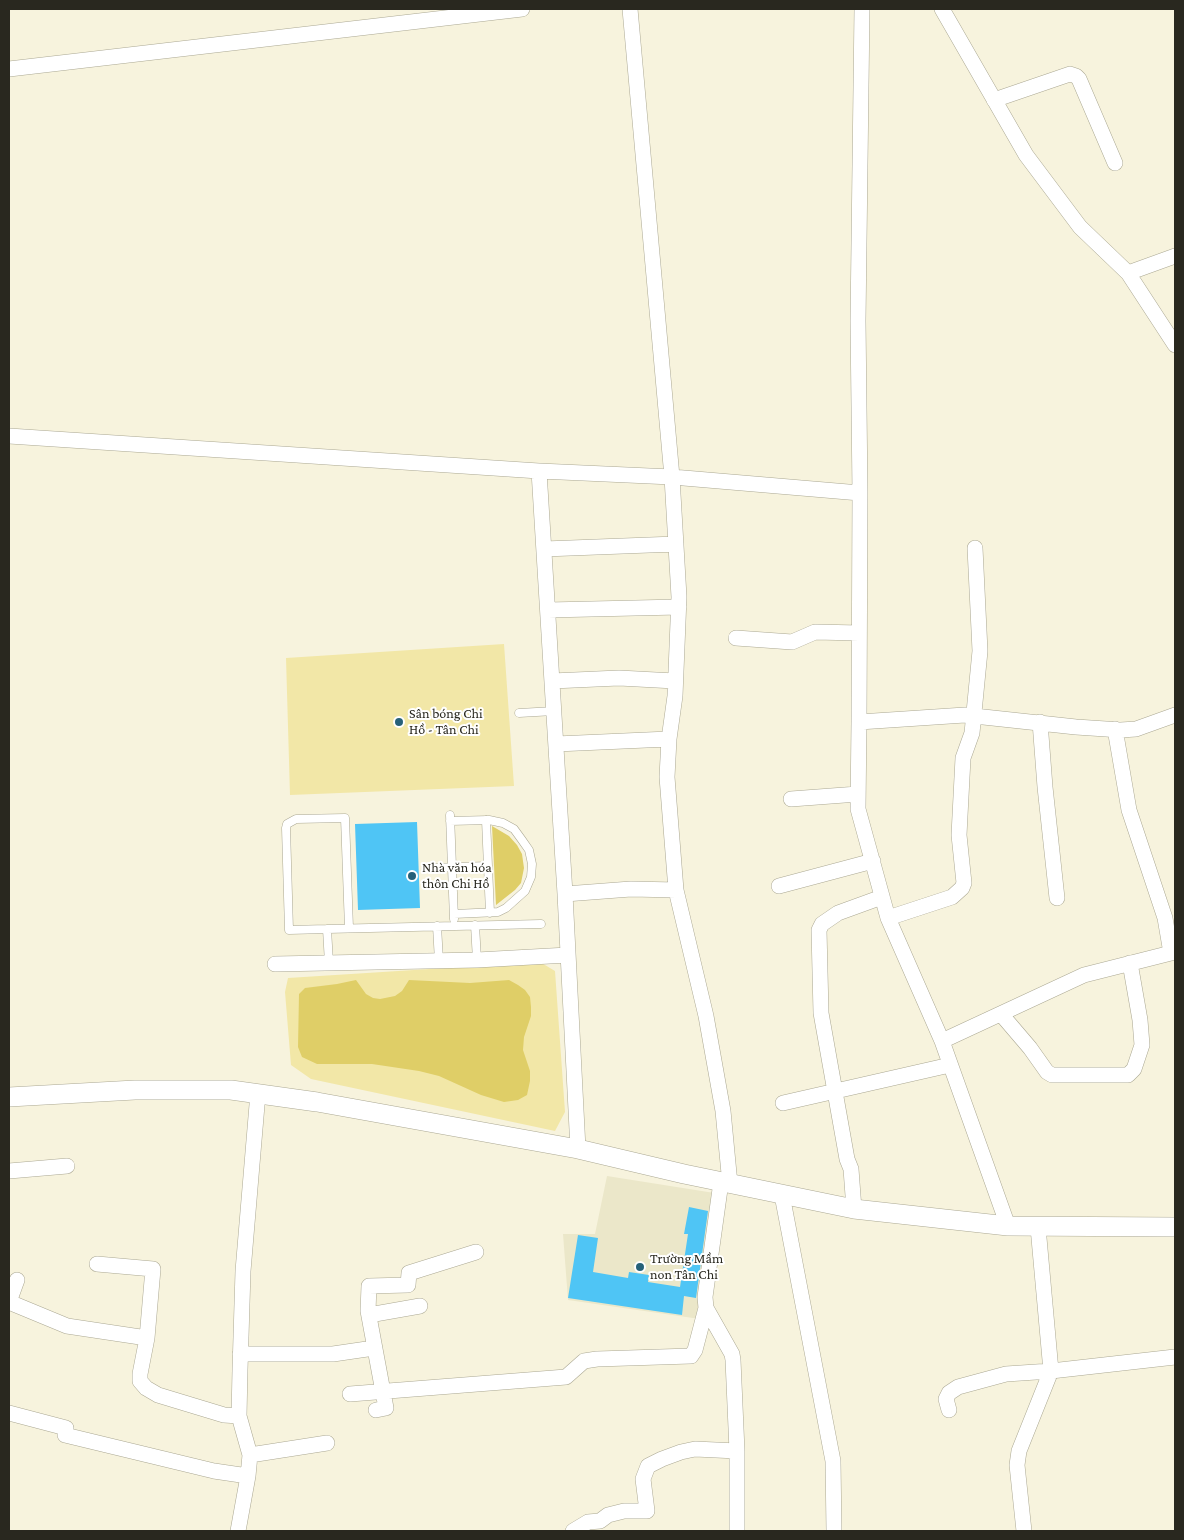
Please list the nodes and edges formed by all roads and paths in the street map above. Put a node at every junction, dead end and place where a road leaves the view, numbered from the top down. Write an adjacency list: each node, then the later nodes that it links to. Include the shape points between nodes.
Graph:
1 (522, 9): 5 (street)
2 (630, 9): 13 (street)
3 (862, 9): 14 (street, via 858,322)
4 (942, 9): 6 (street)
5 (9, 69)
6 (994, 100): 7 (street, via 1070,74 1076,76); 9 (street, via 1026,155 1080,227)
7 (1115, 163)
8 (1175, 256): 9 (street)
9 (1128, 273): 10 (street)
10 (1175, 344)
11 (9, 436): 12 (street)
12 (539, 471): 13 (street); 17 (street)
13 (672, 477): 14 (street); 15 (street)
14 (860, 493): 20 (street)
15 (676, 544): 17 (street); 18 (street)
16 (975, 548): 26 (street, via 980,651)
17 (544, 549): 19 (street)
18 (679, 607): 19 (street); 22 (street)
19 (548, 610): 23 (street)
20 (859, 632): 21 (street, via 815,632 792,642); 28 (street)
21 (736, 638)
22 (676, 681): 23 (street, via 619,678); 31 (street)
23 (552, 682): 24 (street)
24 (554, 711): 25 (lane); 32 (street)
25 (519, 713)
26 (975, 715): 28 (street); 29 (street); 47 (street, via 963,758 959,834 962,888 952,897)
27 (1175, 715): 30 (street, via 1136,729)
28 (858, 722): 33 (street)
29 (1040, 722): 30 (street); 44 (street)
30 (1114, 730): 54 (street, via 1129,810 1165,918)
31 (668, 739): 32 (street); 41 (street, via 667,777)
32 (556, 744): 42 (street)
33 (858, 794): 34 (street); 36 (street, via 858,809)
34 (791, 799)
35 (486, 820): 37 (lane); 38 (lane, via 450,818); 45 (lane, via 503,823 514,830 529,850 532,864 531,878 525,891 506,908)
36 (873, 861): 40 (street); 43 (street)
37 (488, 866): 38 (lane); 45 (lane)
38 (452, 867): 39 (lane); 46 (lane)
39 (428, 868)
40 (779, 886)
41 (676, 890): 42 (street, via 631,889); 71 (street, via 706,1016 723,1111)
42 (565, 894): 55 (street)
43 (882, 897): 47 (street); 64 (street, via 838,913 819,930 821,1013)
44 (1057, 898)
45 (490, 913): 46 (lane)
46 (454, 914): 50 (lane)
47 (888, 918): 62 (street)
48 (541, 924): 51 (lane)
49 (437, 926): 50 (lane); 52 (lane); 57 (lane)
50 (455, 926): 51 (lane)
51 (475, 926): 56 (lane)
52 (349, 928): 53 (lane); 53 (lane, via 345,818 291,820 286,828 289,930)
53 (328, 929): 58 (lane)
54 (1173, 953): 59 (street)
55 (568, 955): 56 (street); 68 (street)
56 (476, 960): 57 (street)
57 (439, 961): 58 (street)
58 (329, 963): 60 (street)
59 (1130, 963): 61 (street, via 1084,975); 61 (street, via 1142,1045 1134,1069 1128,1075 1052,1075)
60 (275, 964)
61 (1001, 1014): 62 (street)
62 (942, 1040): 63 (street)
63 (950, 1065): 64 (street); 74 (street)
64 (835, 1091): 67 (street); 73 (street, via 851,1169)
65 (258, 1093): 66 (street, via 178,1088); 68 (street); 86 (street, via 242,1270)
66 (9, 1097)
67 (783, 1103)
68 (578, 1149): 71 (street)
69 (67, 1166): 70 (street)
70 (9, 1171)
71 (726, 1183): 72 (street); 82 (street, via 704,1297)
72 (782, 1195): 73 (street); 102 (street, via 833,1461)
73 (854, 1209): 74 (street)
74 (1008, 1226): 75 (street)
75 (1038, 1226): 76 (street); 88 (street)
76 (1175, 1227)
77 (476, 1252): 83 (street, via 409,1273 408,1286 368,1286)
78 (97, 1264): 84 (street, via 153,1269)
79 (17, 1280): 80 (street)
80 (9, 1302): 84 (street, via 68,1326)
81 (420, 1306): 83 (street)
82 (706, 1308): 89 (street, via 691,1356 597,1359 584,1361 566,1376); 96 (street, via 732,1354)
83 (369, 1315): 85 (street)
84 (147, 1338): 94 (street, via 140,1374 140,1382 146,1388 158,1395 224,1415)
85 (374, 1348): 86 (street, via 334,1354); 89 (street)
86 (240, 1354): 94 (street)
87 (1175, 1357): 88 (street)
88 (1051, 1372): 92 (street, via 1006,1374 958,1387 947,1396); 103 (street, via 1016,1465)
89 (384, 1392): 90 (street); 91 (street, via 386,1408)
90 (350, 1394)
91 (376, 1410)
92 (949, 1410)
93 (9, 1413): 98 (street, via 66,1428 65,1435 214,1471)
94 (239, 1416): 97 (street)
95 (327, 1443): 97 (street)
96 (737, 1451): 100 (street, via 695,1449 662,1458 648,1466 643,1478 647,1511 624,1511 600,1521 588,1522); 101 (street)
97 (250, 1455): 98 (street)
98 (248, 1476): 99 (street)
99 (238, 1531)
100 (574, 1531)
101 (738, 1531)
102 (834, 1531)
103 (1024, 1531)

